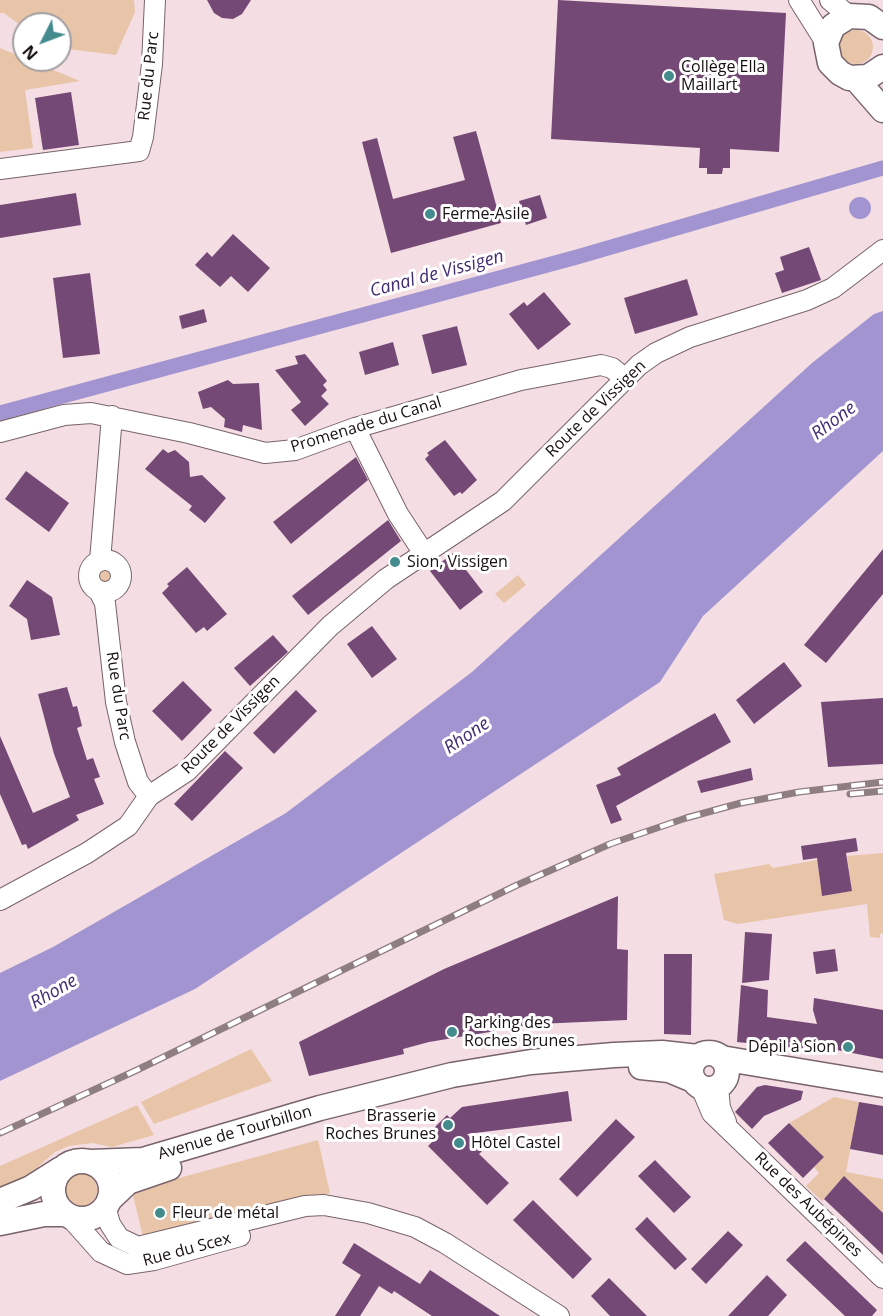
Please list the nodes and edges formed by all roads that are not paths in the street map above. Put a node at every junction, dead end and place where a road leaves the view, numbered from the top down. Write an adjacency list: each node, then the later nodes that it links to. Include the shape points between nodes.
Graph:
1 (156, 0): 9 (street, Rue du Parc, via 152,64 138,151)
2 (799, 0): 6 (street)
3 (830, 0): 4 (street)
4 (862, 10): 5 (main road); 6 (main road, via 833,26)
5 (883, 27)
6 (826, 43): 8 (main road, via 834,67)
7 (883, 67): 8 (main road, via 868,77)
8 (874, 97)
9 (0, 169)
10 (883, 250): 11 (street, Route de Vissigen, via 833,288 690,337 656,353)
11 (624, 378): 13 (street, Promenade du Canal, via 607,366 586,367 480,391); 15 (street, Route de Vissigen, via 503,501)
12 (112, 416): 13 (street, Promenade du Canal, via 259,454 295,450); 14 (street, Promenade du Canal, via 72,413); 16 (street, Rue du Parc, via 100,561 92,566 89,576 105,603 124,742 138,782)
13 (355, 428): 15 (street, via 398,514)
14 (0, 432)
15 (423, 552): 16 (street, Route de Vissigen, via 330,626 187,771)
16 (149, 796): 17 (street, Route de Vissigen, via 133,821 119,833)
17 (0, 900)
18 (709, 1075): 19 (main road, Avenue de Tourbillon, via 811,1074); 20 (main road, Avenue de Tourbillon, via 662,1053 531,1062 452,1075 320,1108 143,1160); 23 (main road, Avenue de Tourbillon, via 646,1067 485,1083 298,1130 137,1177); 27 (street, Rue des Aubépines, via 712,1113)
19 (883, 1085)
20 (91, 1162): 21 (main road, via 72,1162); 23 (main road, via 109,1179)
21 (61, 1169): 22 (main road, via 31,1188); 25 (main road, via 52,1190 56,1203)
22 (0, 1200)
23 (107, 1203): 24 (street, Rue du Scex, via 110,1224 119,1238 138,1247 305,1206 324,1205); 25 (main road, via 97,1215 88,1218)
24 (357, 1212): 25 (street, Rue du Scex, via 291,1222 134,1264 101,1252); 28 (street, Rue du Scex, via 393,1220 438,1239)
25 (67, 1215): 26 (main road, via 44,1214)
26 (0, 1223)
27 (883, 1278)
28 (559, 1316)

